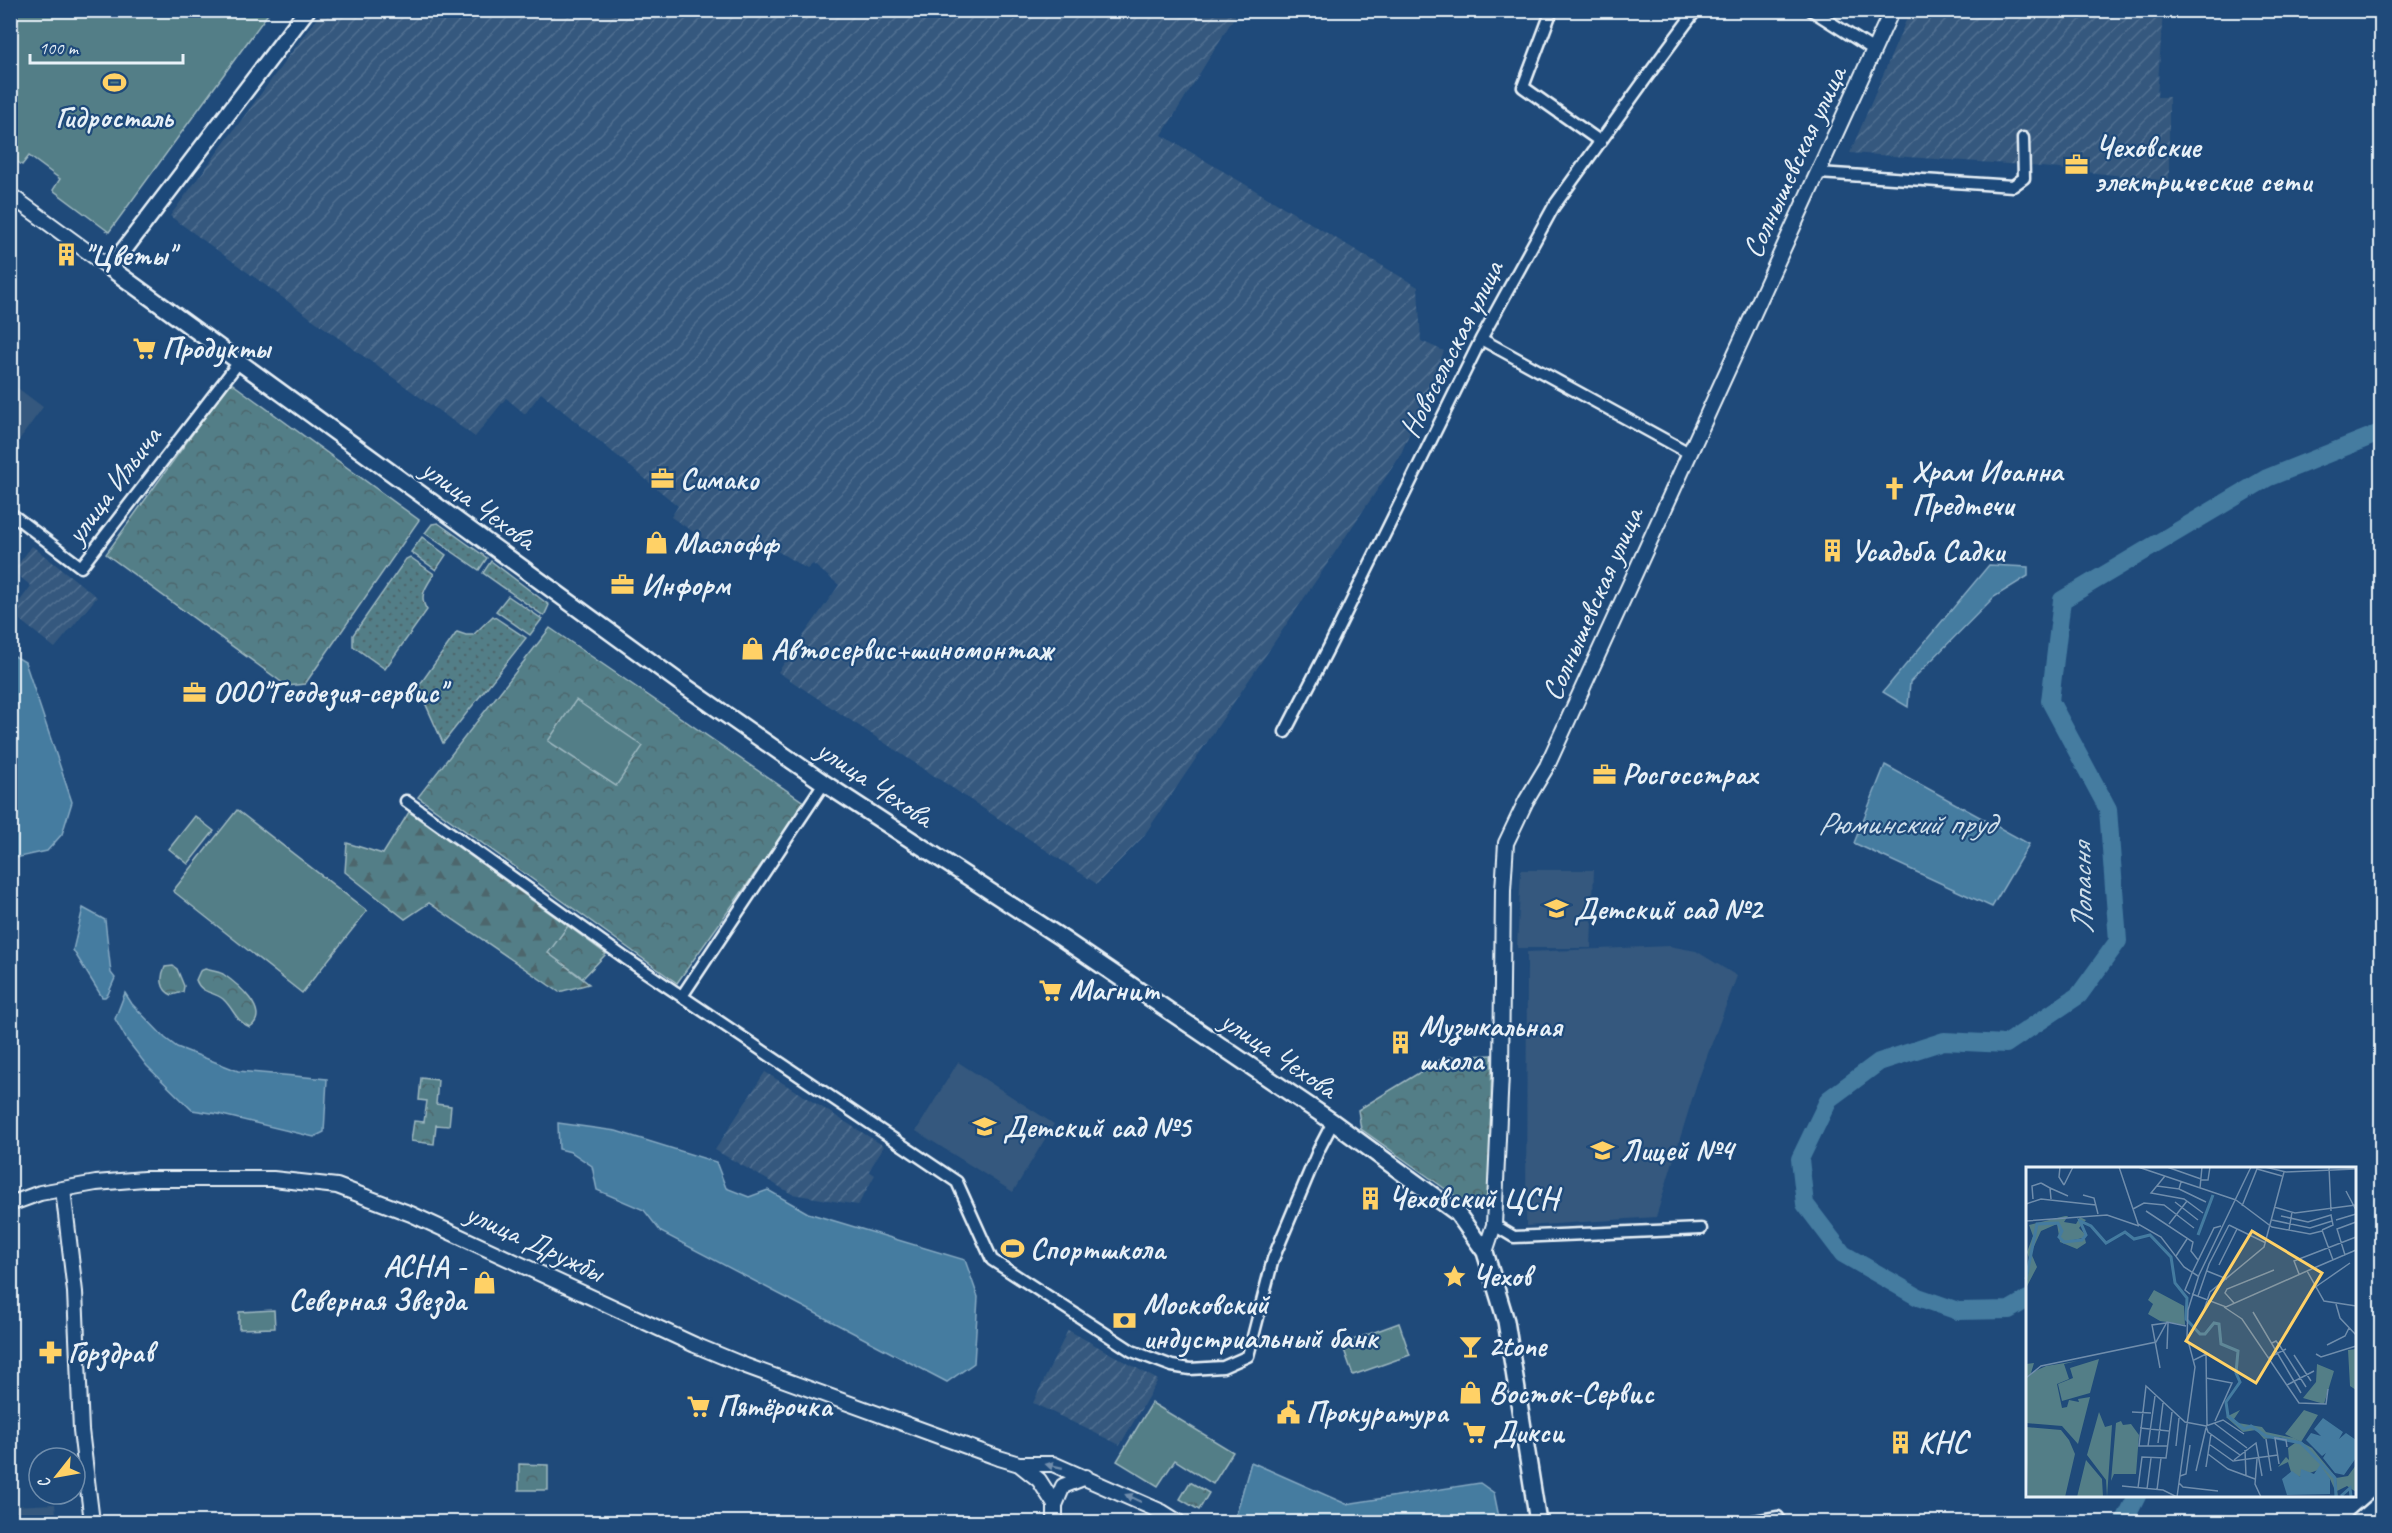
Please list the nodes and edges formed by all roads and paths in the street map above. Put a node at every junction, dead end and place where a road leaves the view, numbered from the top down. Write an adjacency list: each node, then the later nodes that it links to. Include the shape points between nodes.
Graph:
1 (307, 10): 11 (main road)
2 (1552, 10): 8 (street, via 1523,87)
3 (1696, 10): 8 (street, Новосельская улица)
4 (1811, 10): 6 (street)
5 (1892, 10): 6 (street, Солнышевская улица)
6 (1874, 50): 9 (street, Солнышевская улица)
7 (2023, 138): 9 (street, via 2024,178 2013,186)
8 (1601, 142): 12 (street, Новосельская улица, via 1554,206)
9 (1819, 173): 14 (street, Солнышевская улица)
10 (10, 195): 11 (street, улица Чехова)
11 (110, 268): 13 (main road, улица Чехова)
12 (1481, 339): 14 (street); 16 (street, Новосельская улица)
13 (239, 362): 15 (street, улица Ильича, via 81,567); 17 (main road, улица Чехова, via 589,618)
14 (1689, 453): 23 (street, Солнышевская улица, via 1547,766 1506,843)
15 (10, 513)
16 (1285, 732)
17 (824, 783): 19 (street); 20 (main road, улица Чехова)
18 (406, 801): 19 (street)
19 (682, 996): 20 (street, via 957,1182 992,1260 1132,1351 1172,1366 1223,1367 1248,1356 1273,1259)
20 (1333, 1122): 25 (main road, улица Чехова, via 1457,1213)
21 (63, 1189): 22 (street, улица Дружбы); 26 (street, улица Дружбы, via 166,1179 273,1179 337,1186 411,1214 746,1366); 31 (street, via 75,1292 81,1430)
22 (10, 1204)
23 (1494, 1225): 24 (street, via 1514,1237); 25 (street, Солнышевская улица)
24 (1701, 1229)
25 (1485, 1252): 34 (main road, улица Чехова, via 1506,1321)
26 (1019, 1464): 27 (street, улица Дружбы, one-way to 26, via 1053,1464); 29 (street, улица Дружбы, via 1039,1480)
27 (1086, 1477): 29 (street, via 1063,1486); 33 (street, улица Дружбы, one-way to 27)
28 (2382, 1502): 36 (main road)
29 (1055, 1505): 32 (street)
30 (1778, 1517): 35 (street)
31 (92, 1522)
32 (1055, 1522)
33 (1179, 1522)
34 (1538, 1522)
35 (1748, 1522)
36 (2359, 1522)

